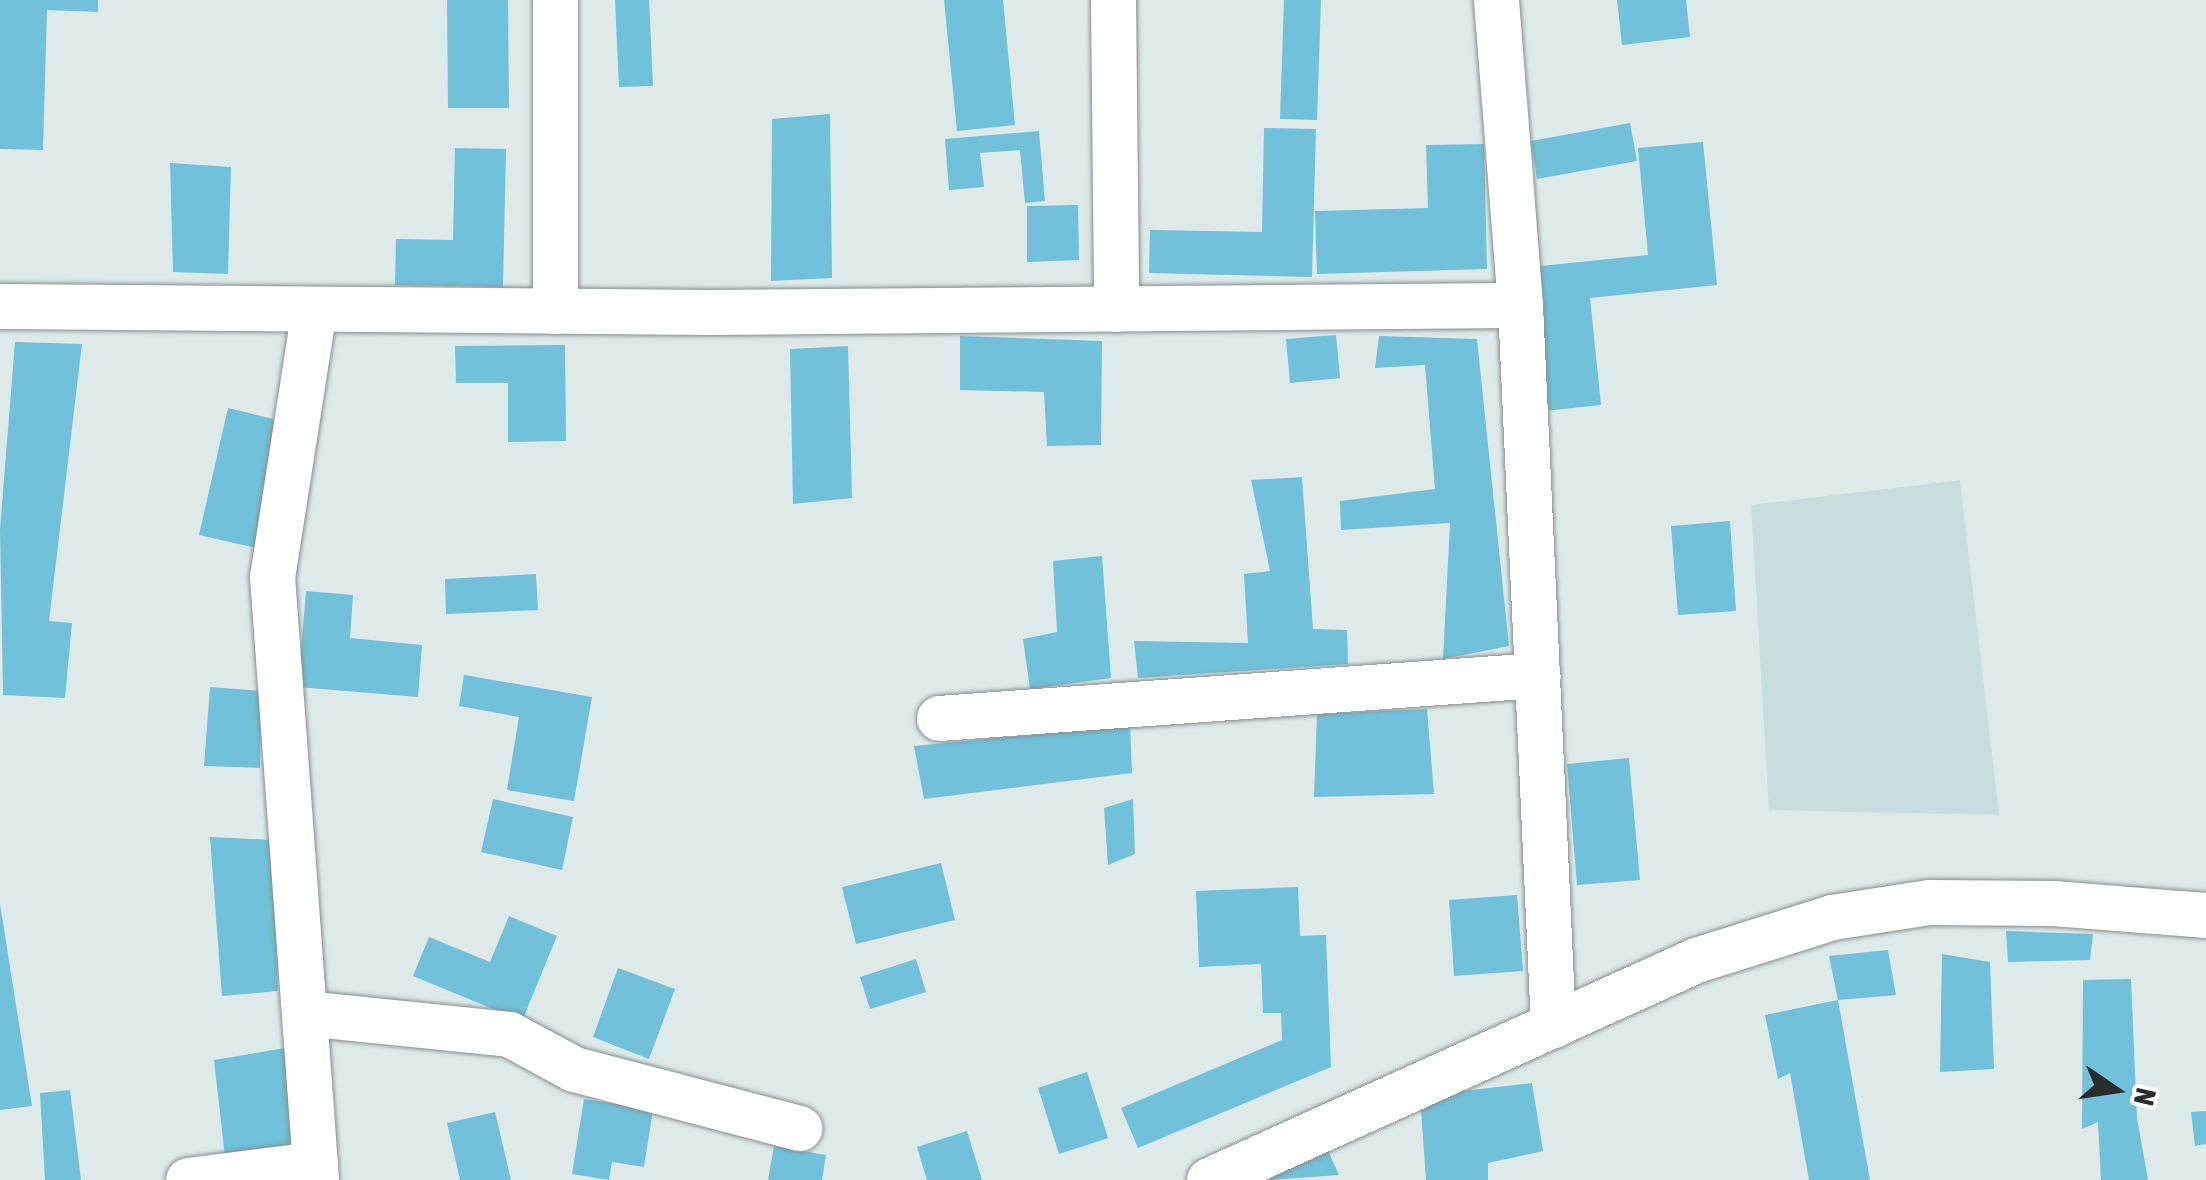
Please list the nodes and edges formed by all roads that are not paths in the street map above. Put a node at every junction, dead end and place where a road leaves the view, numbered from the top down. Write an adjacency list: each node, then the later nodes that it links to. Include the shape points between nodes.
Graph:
1 (555, 0): 8 (street)
2 (1113, 0): 7 (street)
3 (1496, 0): 4 (street)
4 (1520, 305): 7 (street); 9 (street)
5 (0, 306): 6 (street)
6 (314, 309): 8 (street); 12 (street, via 272,576)
7 (1116, 309): 8 (street)
8 (555, 311)
9 (1536, 676): 10 (street); 13 (street)
10 (939, 718)
11 (2206, 914): 13 (street, via 2053,902 1929,902 1832,917 1696,960)
12 (304, 1013): 14 (street, via 509,1034 574,1069); 15 (street)
13 (1553, 1025): 17 (street)
14 (799, 1128)
15 (316, 1172): 16 (street)
16 (188, 1180)
17 (1208, 1180)

